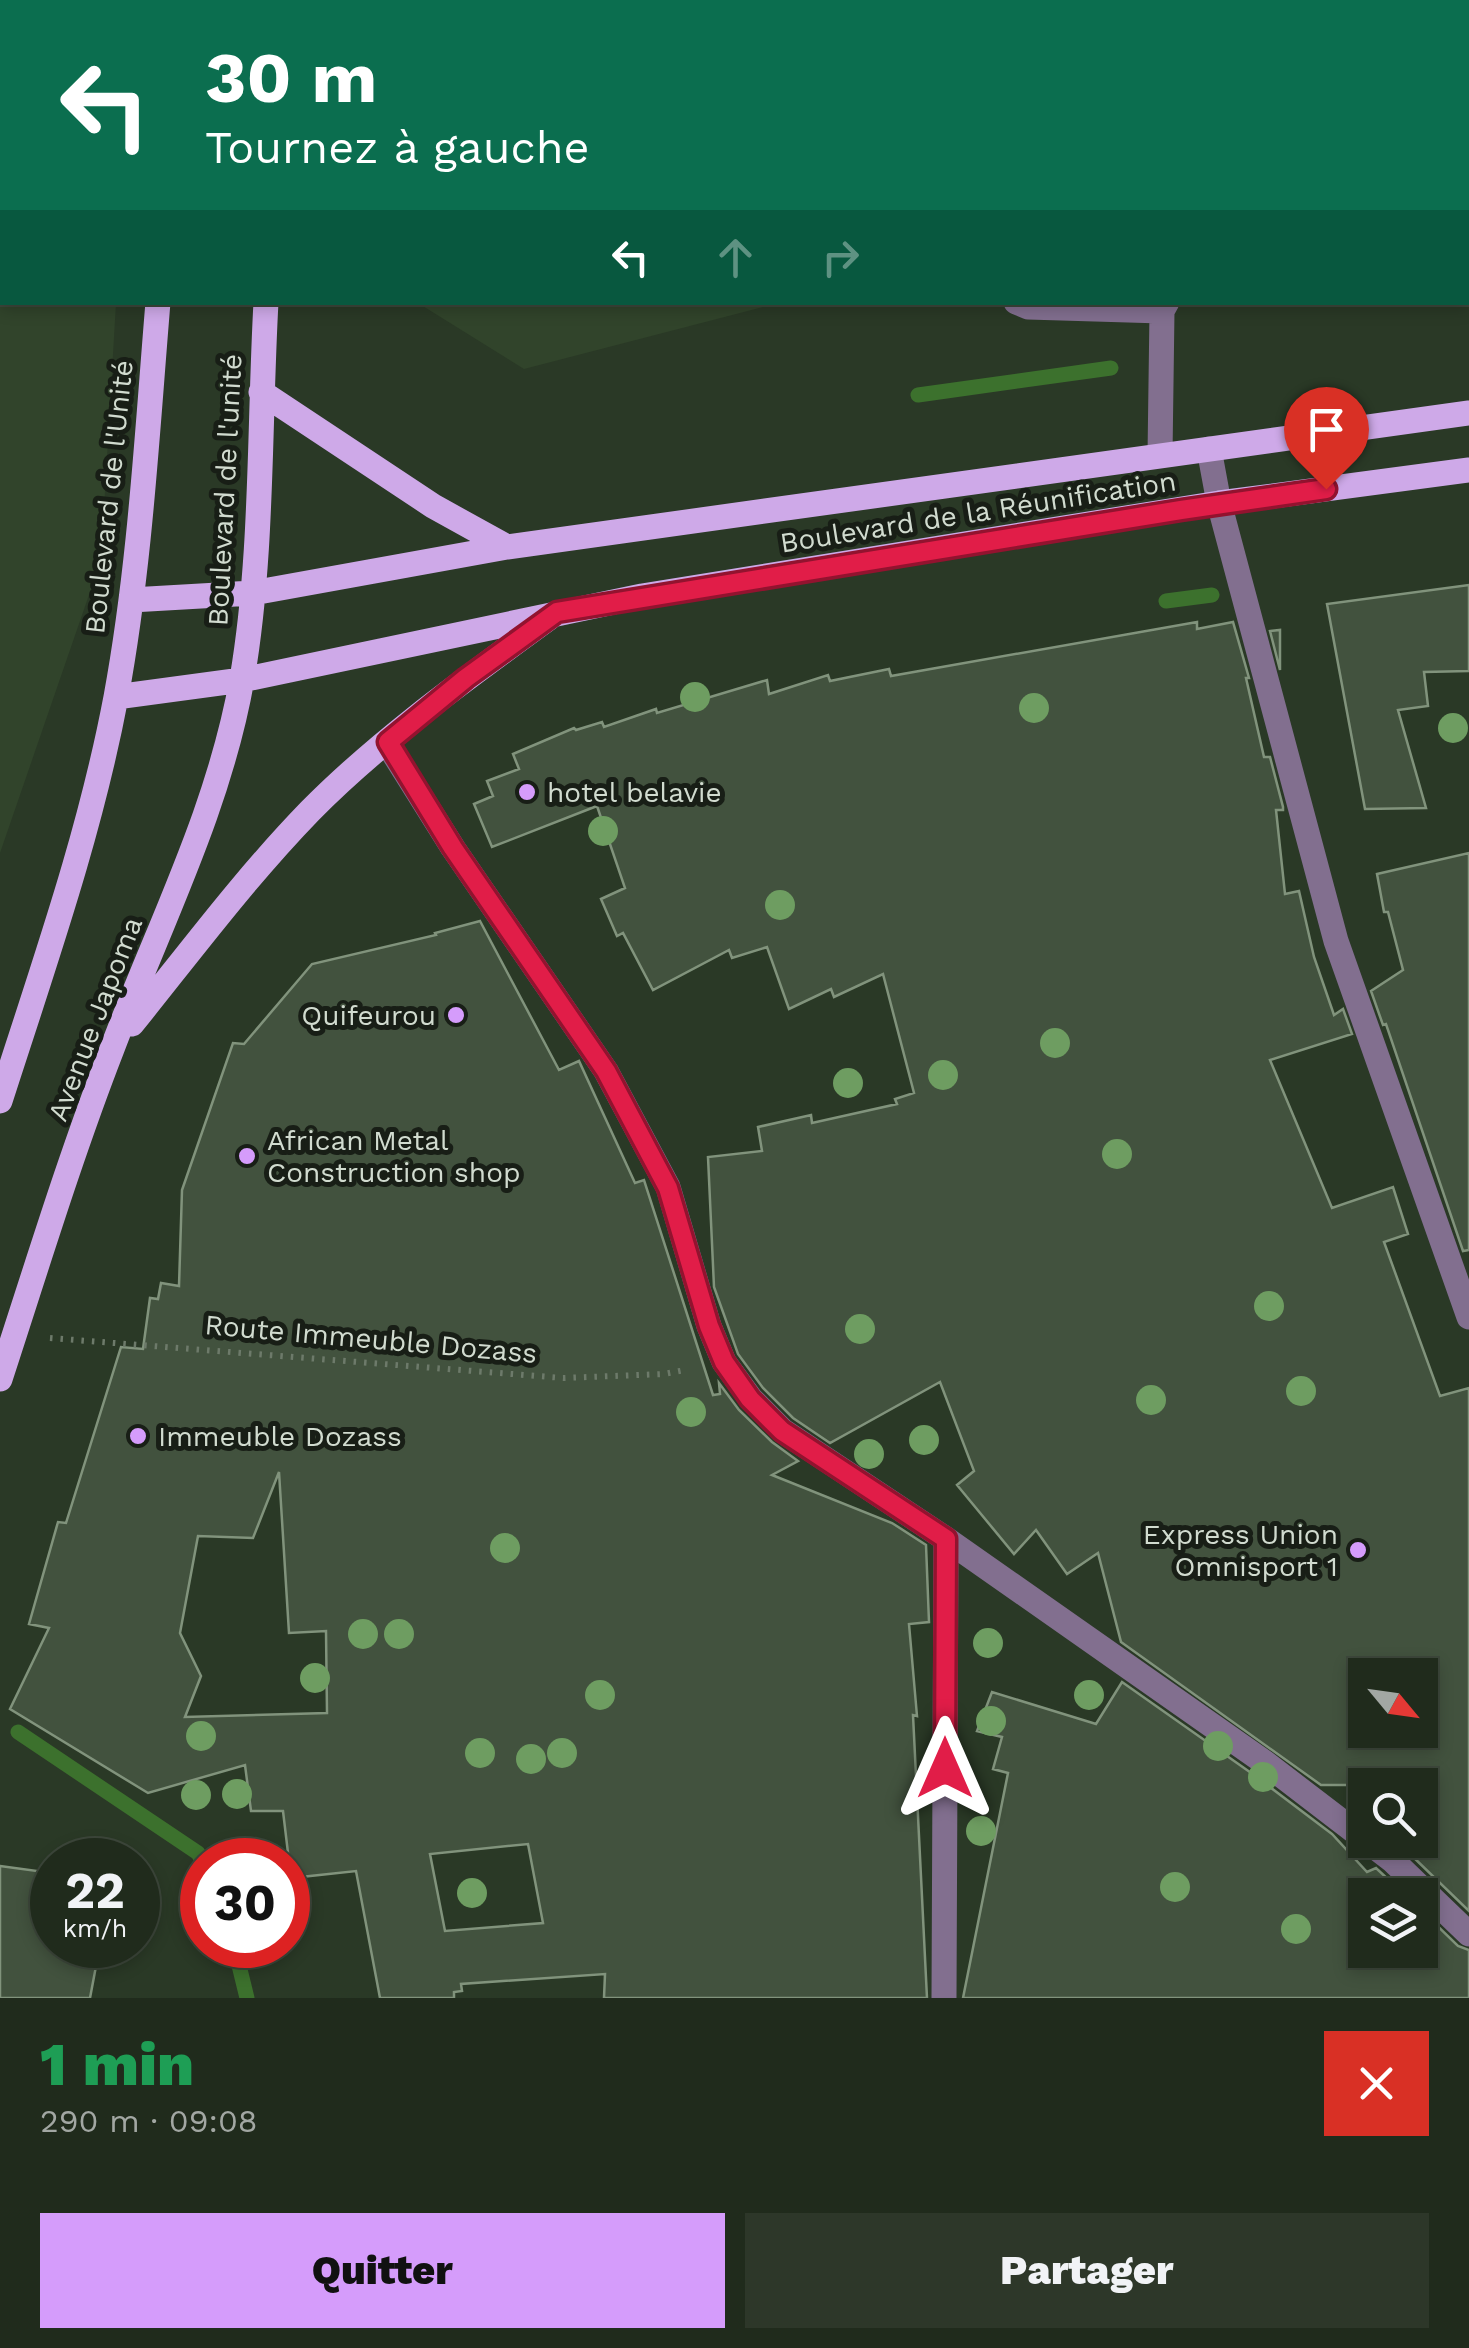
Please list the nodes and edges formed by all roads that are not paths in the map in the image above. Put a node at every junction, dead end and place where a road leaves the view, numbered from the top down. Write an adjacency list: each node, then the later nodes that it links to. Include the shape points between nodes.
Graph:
1 (158, 305): 13 (main road, Boulevard de l'Unité)
2 (266, 305): 5 (main road, Boulevard de l'unité)
3 (1025, 305): 4 (street)
4 (1165, 307): 8 (street)
5 (261, 392): 11 (main road, via 433,506); 12 (main road, Boulevard de l'unité)
6 (1469, 413): 7 (main road)
7 (1209, 450): 8 (main road); 10 (street)
8 (1160, 455): 11 (main road)
9 (1469, 470): 10 (main road, Boulevard de la Réunification)
10 (1219, 504): 14 (main road, Boulevard de la Réunification); 20 (street, via 1336,941)
11 (508, 547): 12 (main road)
12 (252, 592): 13 (main road); 15 (main road, Boulevard de l'unité)
13 (131, 600): 16 (main road, Boulevard de l'Unité)
14 (557, 612): 15 (main road, Boulevard de la Réunification); 17 (main road)
15 (242, 680): 16 (main road, Boulevard de la Réunification); 18 (main road, Avenue Japoma, via 220,775)
16 (116, 697): 19 (main road, via 72,878)
17 (388, 742): 18 (main road, via 250,876); 22 (street, via 615,1088 668,1188 724,1362 782,1431)
18 (111, 1050): 21 (main road, Avenue Japoma)
19 (0, 1101)
20 (1469, 1318)
21 (0, 1379)
22 (946, 1539): 23 (street, via 1278,1773 1392,1860); 24 (street)
23 (1469, 1934)
24 (944, 1998)

